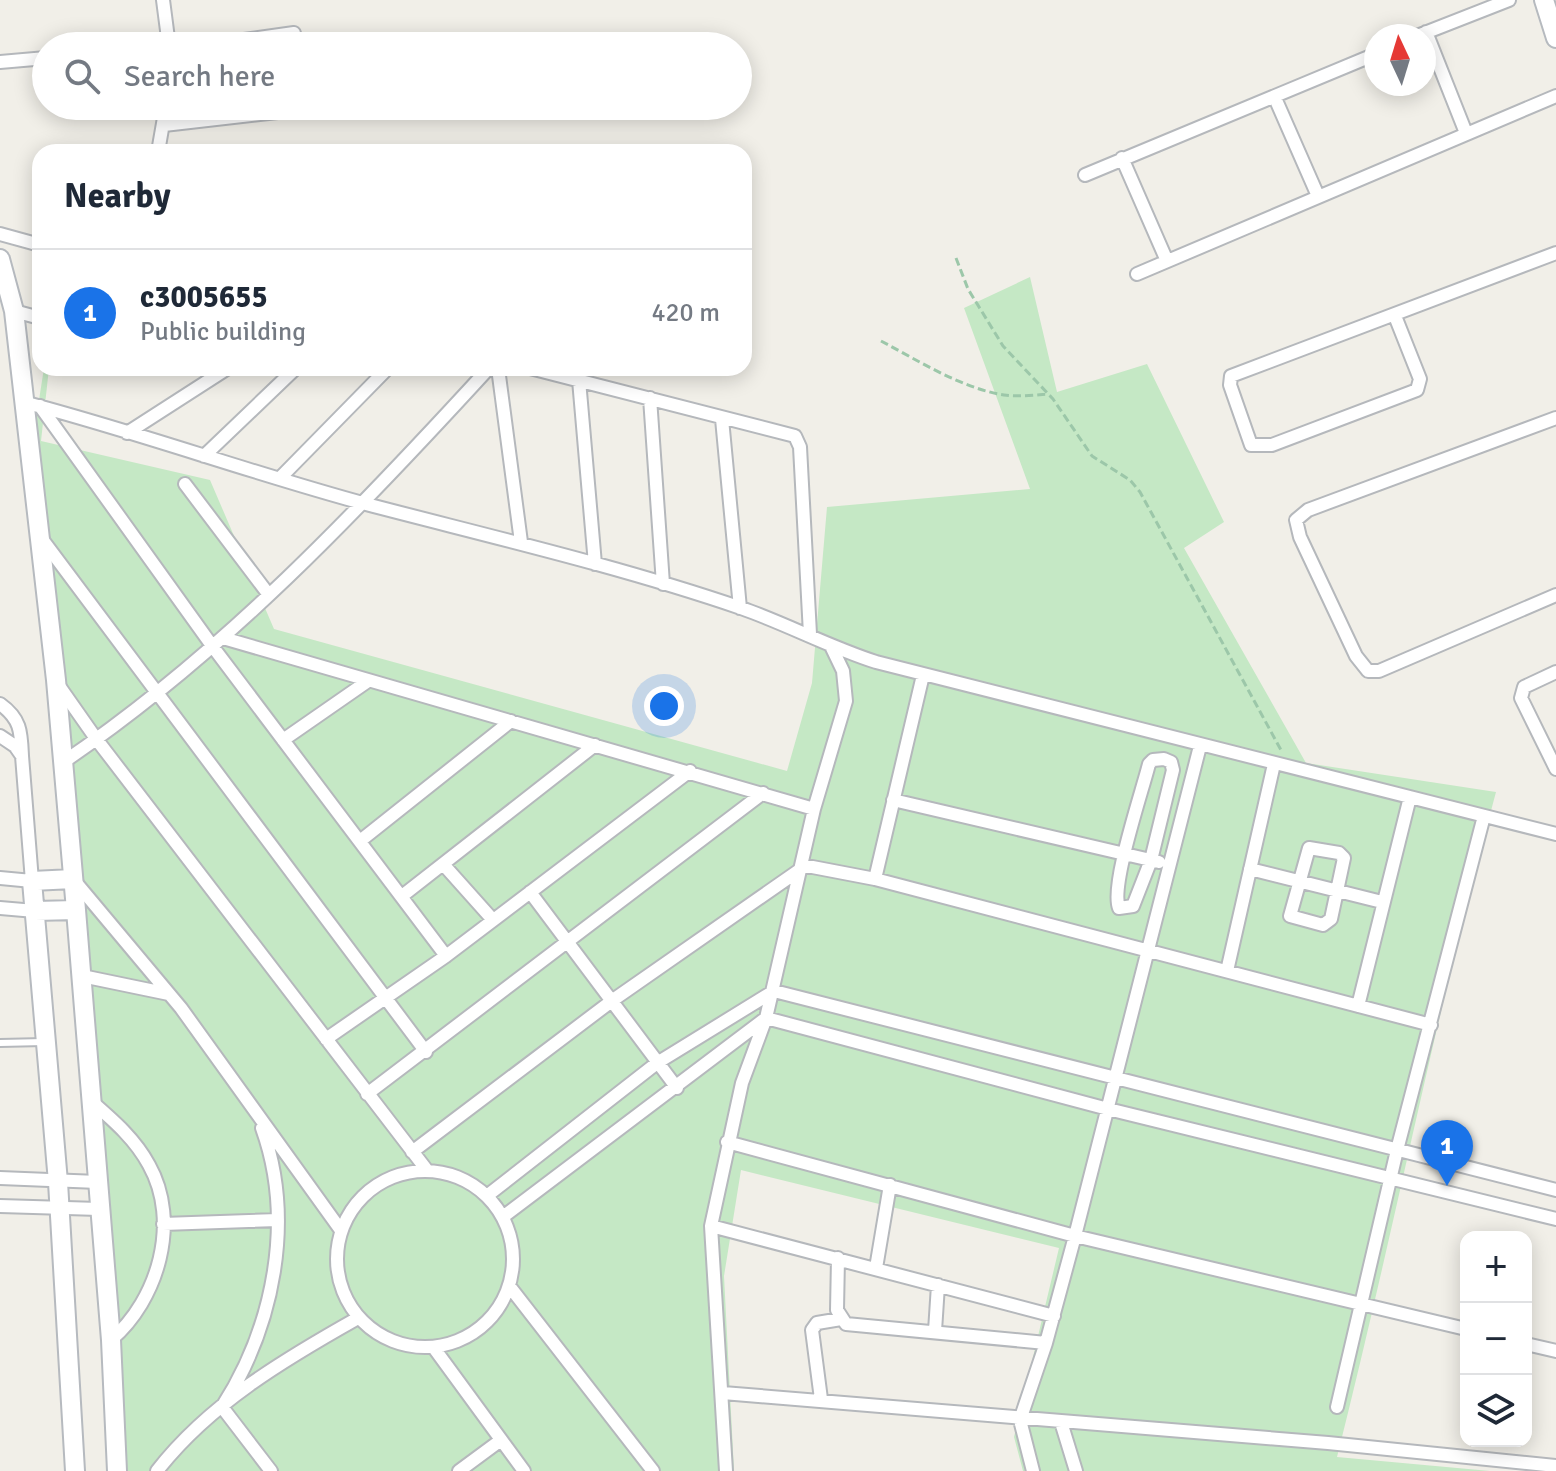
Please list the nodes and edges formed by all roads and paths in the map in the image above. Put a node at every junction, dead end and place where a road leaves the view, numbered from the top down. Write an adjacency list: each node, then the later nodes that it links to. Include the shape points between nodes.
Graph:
1 (163, 0): 5 (street)
2 (1509, 0): 4 (street)
3 (1544, 0): 6 (street)
4 (1436, 29)
5 (167, 32)
6 (1556, 38)
7 (32, 59): 9 (street)
8 (1364, 59): 12 (street)
9 (0, 62)
10 (1436, 66): 16 (street)
11 (1556, 96): 16 (street)
12 (1275, 98): 18 (street); 20 (street)
13 (165, 120): 15 (street)
14 (208, 120): 15 (street)
15 (164, 125): 17 (street)
16 (1466, 133): 20 (street)
17 (160, 144)
18 (1122, 158): 19 (street); 26 (street)
19 (1085, 175)
20 (1318, 196): 26 (street)
21 (0, 234): 22 (street)
22 (32, 243)
23 (1556, 253): 30 (street)
24 (956, 258): 39 (path, via 977,306 1003,346)
25 (0, 259): 28 (street)
26 (1167, 261): 27 (street)
27 (1137, 274)
28 (14, 311): 29 (street); 41 (street)
29 (32, 316)
30 (1395, 316): 30 (street, via 1420,379 1417,390 1272,445 1256,447 1249,442 1231,376)
31 (881, 341): 39 (path, via 992,392)
32 (216, 376): 44 (street)
33 (288, 376): 45 (street)
34 (380, 376): 46 (street)
35 (482, 376): 48 (street)
36 (499, 376): 50 (street)
37 (563, 376): 38 (street)
38 (579, 380): 40 (street); 51 (street)
39 (1049, 394): 74 (path, via 1092,456 1130,480 1146,501)
40 (650, 398): 43 (street); 52 (street)
41 (31, 404): 44 (street); 49 (street); 57 (street)
42 (1556, 418): 54 (street, via 1308,510 1296,520 1361,666 1368,671 1379,671)
43 (722, 419): 55 (street); 56 (street, via 798,438)
44 (127, 433): 45 (street)
45 (204, 456): 46 (street)
46 (280, 478): 48 (street)
47 (185, 484): 53 (street)
48 (365, 503): 50 (street); 53 (street)
49 (40, 537): 61 (street); 63 (street)
50 (521, 542): 51 (street)
51 (595, 564): 52 (street)
52 (663, 584): 55 (street)
53 (269, 595): 57 (street)
54 (1556, 595)
55 (740, 608): 56 (street)
56 (810, 634): 58 (street)
57 (218, 643): 62 (street); 63 (street); 68 (street)
58 (831, 646): 60 (street); 80 (street, via 843,671 846,701)
59 (1556, 672): 75 (street, via 1524,687 1521,698)
60 (923, 675): 70 (street); 79 (street)
61 (56, 680): 67 (street); 72 (street)
62 (368, 681): 65 (street); 68 (street)
63 (155, 692): 67 (street); 110 (street)
64 (0, 704): 71 (street, via 21,725)
65 (511, 721): 69 (street); 83 (street)
66 (0, 736): 71 (street)
67 (97, 740): 72 (street); 115 (street)
68 (283, 740): 83 (street)
69 (595, 745): 76 (street); 86 (street)
70 (1200, 746): 73 (street); 87 (street)
71 (22, 756): 93 (street)
72 (62, 763): 91 (street)
73 (1274, 764): 74 (street); 89 (street)
74 (1290, 767): 78 (street)
75 (1556, 769)
76 (690, 771): 77 (street); 96 (street)
77 (763, 793): 80 (street); 103 (street)
78 (1410, 797): 81 (street); 98 (street)
79 (893, 800): 84 (street); 92 (street)
80 (814, 809): 88 (street)
81 (1484, 816): 82 (street); 114 (street)
82 (1556, 834)
83 (360, 841): 97 (street)
84 (1125, 854): 85 (street); 85 (street, via 1119,908 1133,906); 85 (street, via 1149,764 1164,759 1173,770)
85 (1151, 860): 87 (street)
86 (443, 864): 97 (street); 102 (street)
87 (1169, 865): 104 (street)
88 (801, 867): 92 (street); 108 (street); 111 (street)
89 (1250, 869): 94 (street); 106 (street)
90 (0, 878): 93 (street)
91 (73, 879): 93 (street); 100 (street); 109 (street)
92 (875, 879): 104 (street)
93 (32, 881): 101 (street)
94 (1298, 881): 95 (street); 95 (street, via 1308,849 1339,853 1345,861); 95 (street, via 1289,913 1295,920 1326,924)
95 (1338, 891): 98 (street)
96 (530, 892): 102 (street); 103 (street)
97 (402, 896): 105 (street)
98 (1382, 902): 112 (street)
99 (0, 908): 101 (street)
100 (76, 910): 101 (street); 107 (street)
101 (35, 911): 116 (street)
102 (493, 920): 105 (street)
103 (569, 944): 111 (street); 118 (street)
104 (1147, 949): 106 (street); 120 (street)
105 (446, 956): 110 (street)
106 (1227, 971): 112 (street)
107 (82, 976): 109 (street); 123 (street)
108 (774, 991): 113 (street); 119 (street); 120 (street)
109 (170, 994): 125 (street)
110 (386, 997): 115 (street); 118 (street)
111 (613, 1000): 119 (street); 128 (street)
112 (1358, 1006): 114 (street)
113 (766, 1018): 121 (street); 124 (street); 126 (street)
114 (1431, 1025): 127 (street)
115 (326, 1039): 122 (street)
116 (45, 1042): 117 (lane); 132 (street)
117 (0, 1043)
118 (426, 1052): 122 (street)
119 (657, 1063): 121 (street); 136 (street)
120 (1114, 1079): 124 (street); 127 (street)
121 (677, 1088): 140 (street)
122 (367, 1094): 128 (street)
123 (91, 1101): 133 (street); 143 (street, via 126,1132 151,1168)
124 (1108, 1109): 131 (street); 146 (street)
125 (257, 1114): 142 (street, via 268,1147); 145 (street)
126 (727, 1142): 134 (street); 144 (street)
127 (1397, 1150): 131 (street); 135 (street)
128 (412, 1152): 129 (street)
129 (426, 1169): 136 (street, via 459,1176); 145 (street, via 390,1177 360,1198)
130 (0, 1178): 132 (street)
131 (1392, 1180): 141 (street); 151 (street)
132 (58, 1182): 133 (street); 138 (street)
133 (98, 1182): 139 (street)
134 (890, 1185): 146 (street); 148 (street)
135 (1556, 1190)
136 (488, 1195): 140 (street)
137 (0, 1206): 138 (street)
138 (59, 1209): 139 (street); 170 (street)
139 (99, 1209): 157 (street)
140 (504, 1216): 150 (street, via 515,1251)
141 (1556, 1219)
142 (278, 1220): 143 (street); 164 (street, via 268,1304 238,1382)
143 (163, 1224): 157 (street, via 158,1269 147,1295)
144 (711, 1226): 147 (street); 162 (street)
145 (340, 1229): 153 (street, via 335,1260 341,1291)
146 (1075, 1236): 151 (street); 152 (street)
147 (838, 1258): 148 (street); 154 (street)
148 (876, 1268): 149 (street)
149 (938, 1285): 152 (street); 156 (street)
150 (510, 1287): 160 (street, via 494,1317 467,1338); 176 (street)
151 (1362, 1304): 155 (street); 165 (street)
152 (1054, 1316): 158 (street)
153 (358, 1318): 160 (street, via 392,1342); 164 (street, via 307,1345)
154 (841, 1319): 156 (street, via 851,1325); 163 (street, via 817,1323 812,1330)
155 (1460, 1328)
156 (935, 1331): 158 (street)
157 (111, 1340): 171 (street)
158 (1046, 1343): 166 (street)
159 (1532, 1345): 161 (street)
160 (434, 1348): 168 (street)
161 (1556, 1351)
162 (723, 1393): 163 (street); 177 (street)
163 (821, 1399): 166 (street)
164 (222, 1407): 172 (street); 173 (street)
165 (1337, 1407)
166 (1020, 1420): 167 (street); 178 (street)
167 (1061, 1422): 169 (street); 179 (street)
168 (501, 1440): 174 (street); 175 (street)
169 (1556, 1466)
170 (75, 1471)
171 (117, 1471)
172 (157, 1471)
173 (271, 1471)
174 (459, 1471)
175 (524, 1471)
176 (653, 1471)
177 (726, 1471)
178 (1033, 1471)
179 (1076, 1471)

